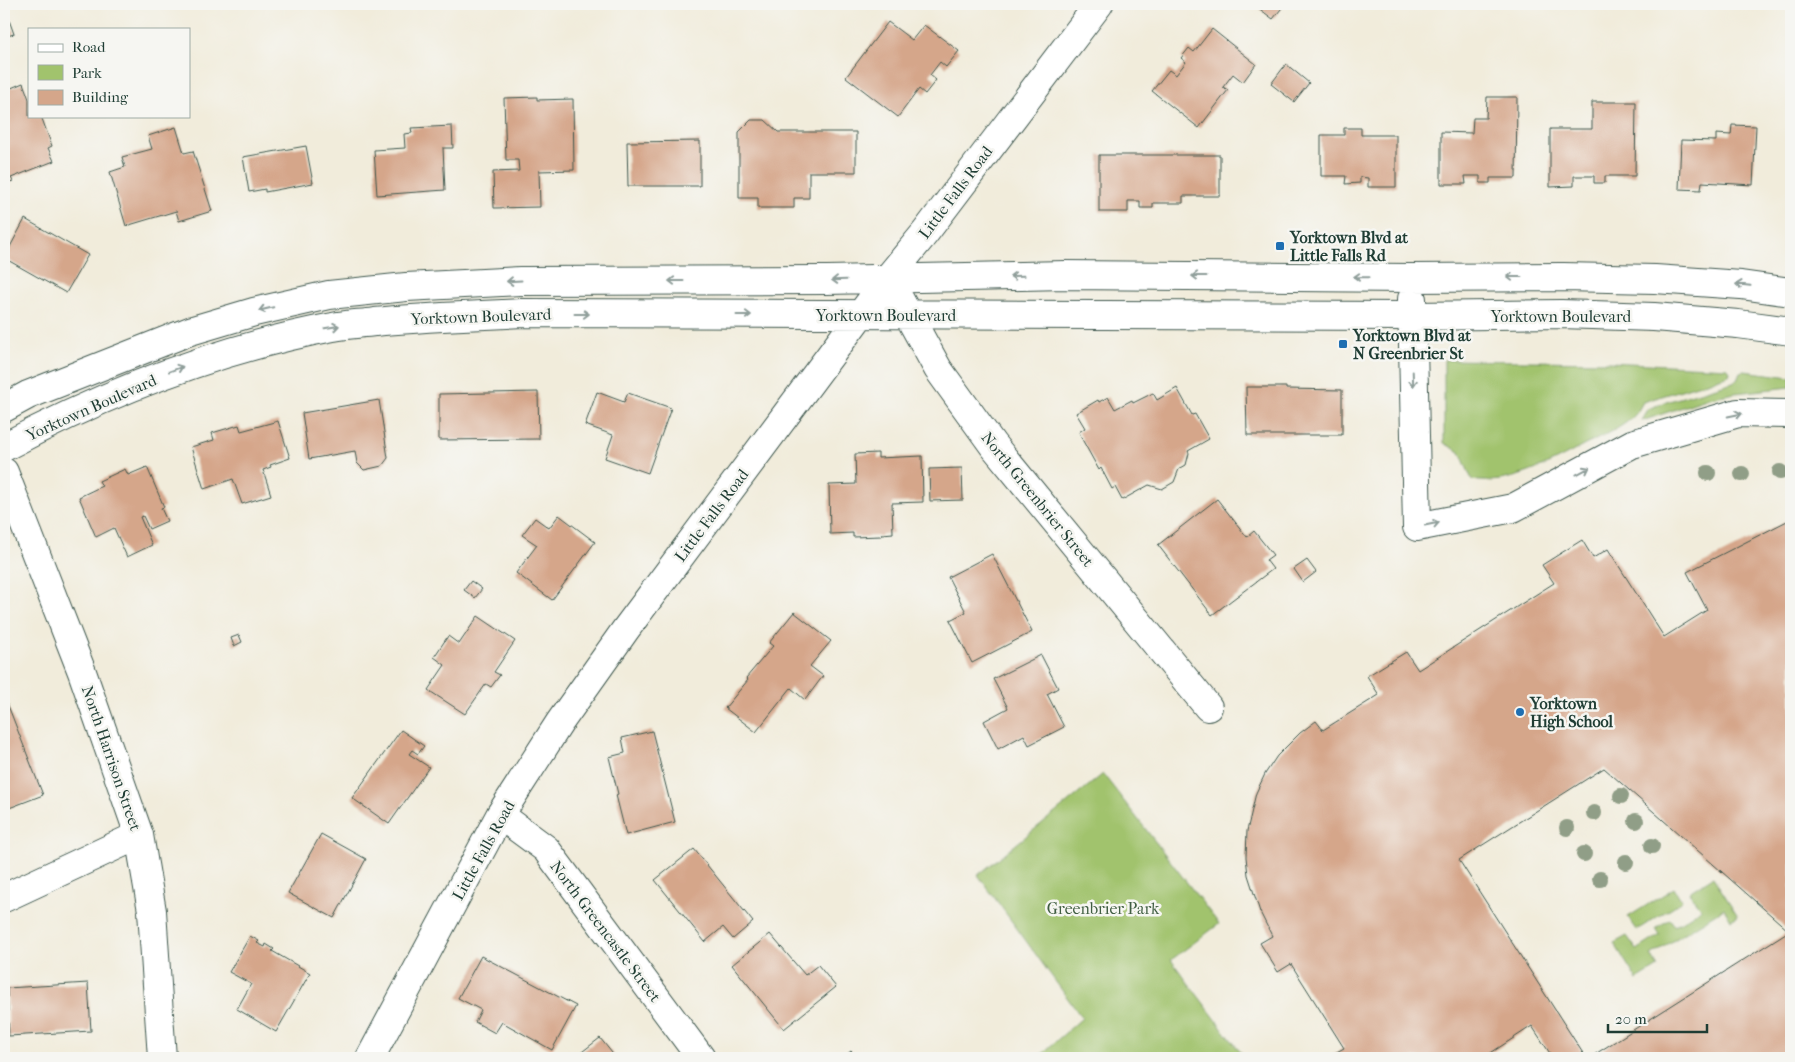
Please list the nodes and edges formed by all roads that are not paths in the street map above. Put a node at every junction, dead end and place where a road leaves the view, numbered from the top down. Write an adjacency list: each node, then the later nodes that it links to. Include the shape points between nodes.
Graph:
1 (1099, 4): 2 (street, Little Falls Road)
2 (888, 278): 3 (street, Yorktown Boulevard, one-way to 2, via 1065,275); 5 (street, Little Falls Road); 6 (street, North Greenbrier Street); 9 (street, Yorktown Boulevard, one-way to 9, via 520,281 329,295 190,331 28,395)
3 (1410, 278): 4 (street, Yorktown Boulevard, one-way to 3, via 1655,279); 7 (street)
4 (1791, 292)
5 (861, 314): 6 (street, Yorktown Boulevard); 11 (street, Yorktown Boulevard, one-way to 5, via 137,384 199,361 335,326 408,318 522,313); 14 (street, Little Falls Road, via 626,629)
6 (908, 314): 7 (street, Yorktown Boulevard); 13 (street, North Greenbrier Street, via 938,369 993,445)
7 (1413, 316): 8 (street, Yorktown Boulevard, via 1644,316); 10 (street, one-way to 10, via 1418,527 1513,508 1632,444 1738,413)
8 (1791, 331)
9 (4, 408)
10 (1791, 414)
11 (4, 447)
12 (4, 472): 15 (street, North Harrison Street, via 82,672)
13 (1208, 707)
14 (500, 815): 18 (street, Little Falls Road); 19 (street, North Greencastle Street, via 546,850)
15 (139, 836): 16 (street); 17 (street, North Harrison Street, via 152,910)
16 (4, 898)
17 (162, 1058)
18 (370, 1058)
19 (701, 1058)

